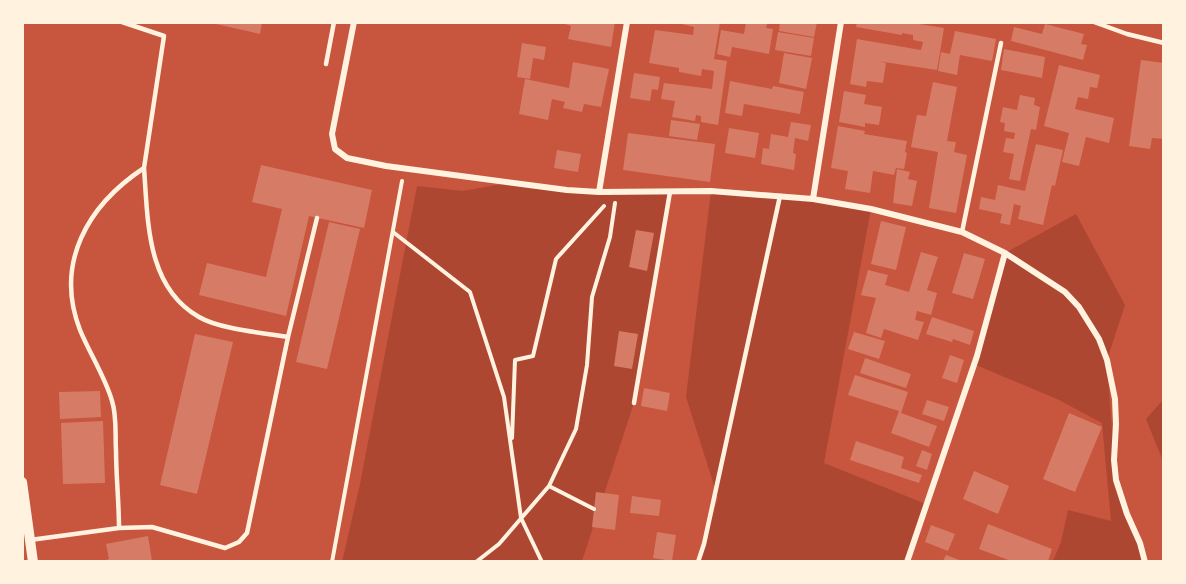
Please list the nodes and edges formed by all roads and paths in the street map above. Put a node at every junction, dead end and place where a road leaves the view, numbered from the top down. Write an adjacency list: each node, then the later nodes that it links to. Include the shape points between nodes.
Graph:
1 (122, 22): 10 (lane, via 164,36)
2 (334, 22): 9 (lane)
3 (354, 22): 11 (street, via 332,134 335,149 346,158)
4 (627, 22): 12 (street)
5 (841, 22): 16 (street)
6 (1094, 22): 8 (lane)
7 (1002, 43): 19 (lane)
8 (1164, 43)
9 (326, 64)
10 (144, 168): 21 (lane, via 151,244 159,272 174,297 199,318); 28 (lane, via 129,178 87,224 72,265 70,285 79,328 113,401)
11 (403, 168): 12 (street); 18 (path)
12 (599, 192): 13 (street)
13 (617, 192): 14 (street); 23 (path, via 556,259 533,356 515,360); 25 (path, via 610,237 592,297 587,365 576,429)
14 (669, 192): 15 (street); 22 (lane)
15 (780, 196): 16 (street); 34 (lane)
16 (813, 199): 19 (street)
17 (317, 218): 21 (lane)
18 (393, 232): 23 (path, via 470,292 504,397); 31 (path)
19 (962, 232): 20 (street)
20 (1005, 253): 35 (street, via 977,356); 36 (street, via 1065,292 1100,339 1114,399 1116,480)
21 (288, 337): 28 (lane, via 247,533 225,548 153,527)
22 (634, 403)
23 (512, 450): 27 (path)
24 (22, 482): 29 (street)
25 (549, 486): 26 (path); 27 (path)
26 (594, 509)
27 (521, 518): 32 (path, via 499,544); 33 (path)
28 (119, 528): 29 (lane)
29 (30, 540): 30 (street)
30 (33, 561)
31 (332, 561)
32 (476, 561)
33 (542, 561)
34 (698, 561)
35 (907, 561)
36 (1145, 561)

